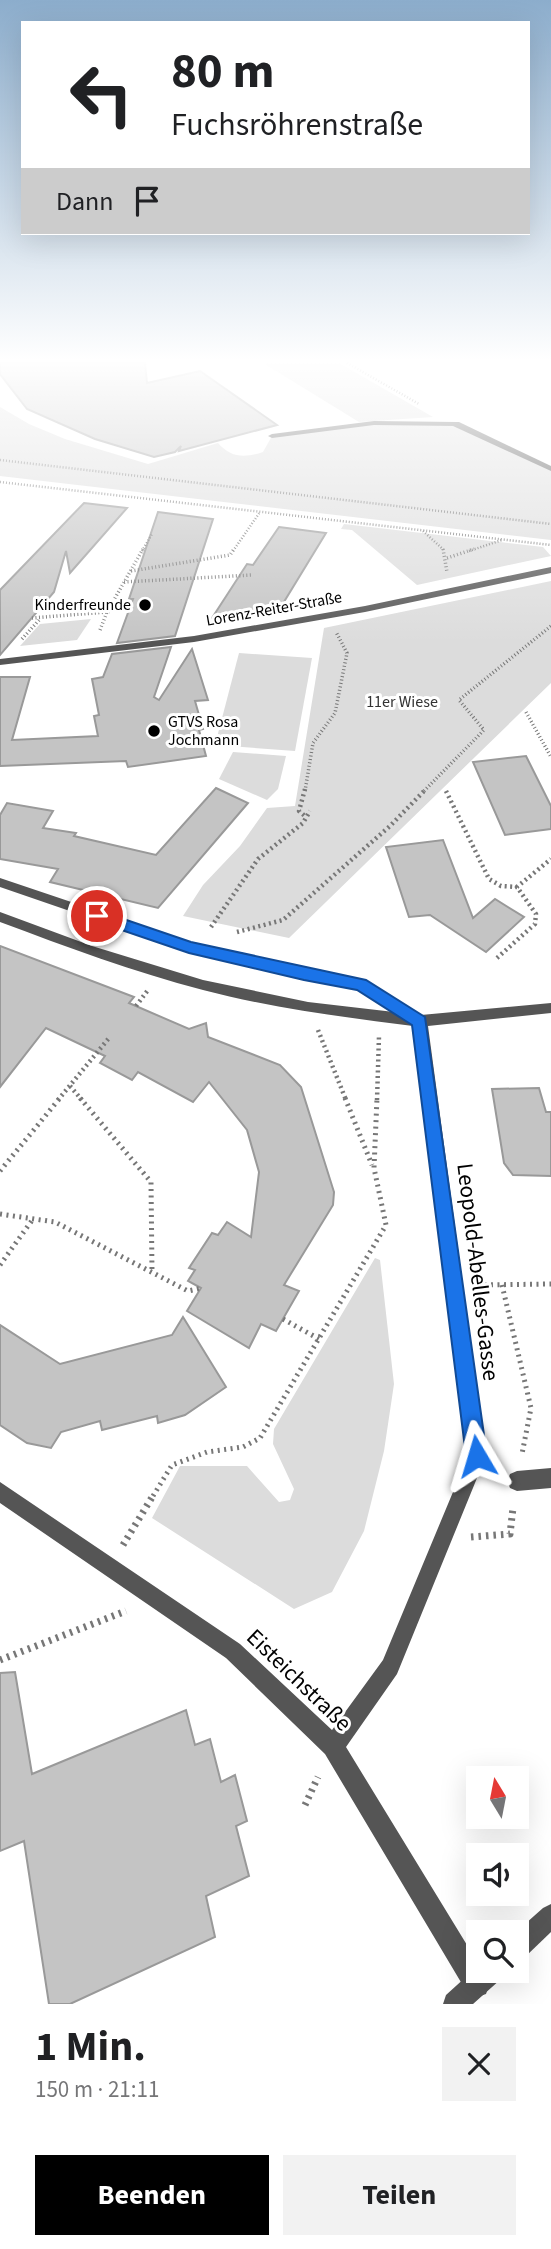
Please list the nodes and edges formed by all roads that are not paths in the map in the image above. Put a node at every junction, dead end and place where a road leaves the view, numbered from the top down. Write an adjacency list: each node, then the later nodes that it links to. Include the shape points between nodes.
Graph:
1 (525, 457): 2 (street)
2 (551, 469)
3 (551, 570): 4 (street, Lorenz-Reiter-Straße, via 194,639)
4 (0, 662)
5 (0, 882): 8 (street, via 189,947 361,984)
6 (0, 917): 8 (street, via 203,985 308,1007)
7 (551, 1007): 8 (street)
8 (420, 1021): 12 (street, Leopold-Abelles-Gasse, via 477,1456 390,1667)
9 (551, 1478): 10 (street)
10 (517, 1481)
11 (0, 1492): 12 (street, Eisteichstraße, via 233,1651)
12 (333, 1746): 15 (street, Eisteichstraße)
13 (551, 1916): 14 (street)
14 (529, 1936)
15 (466, 1949)
16 (479, 1983): 17 (street)
17 (455, 2004)

